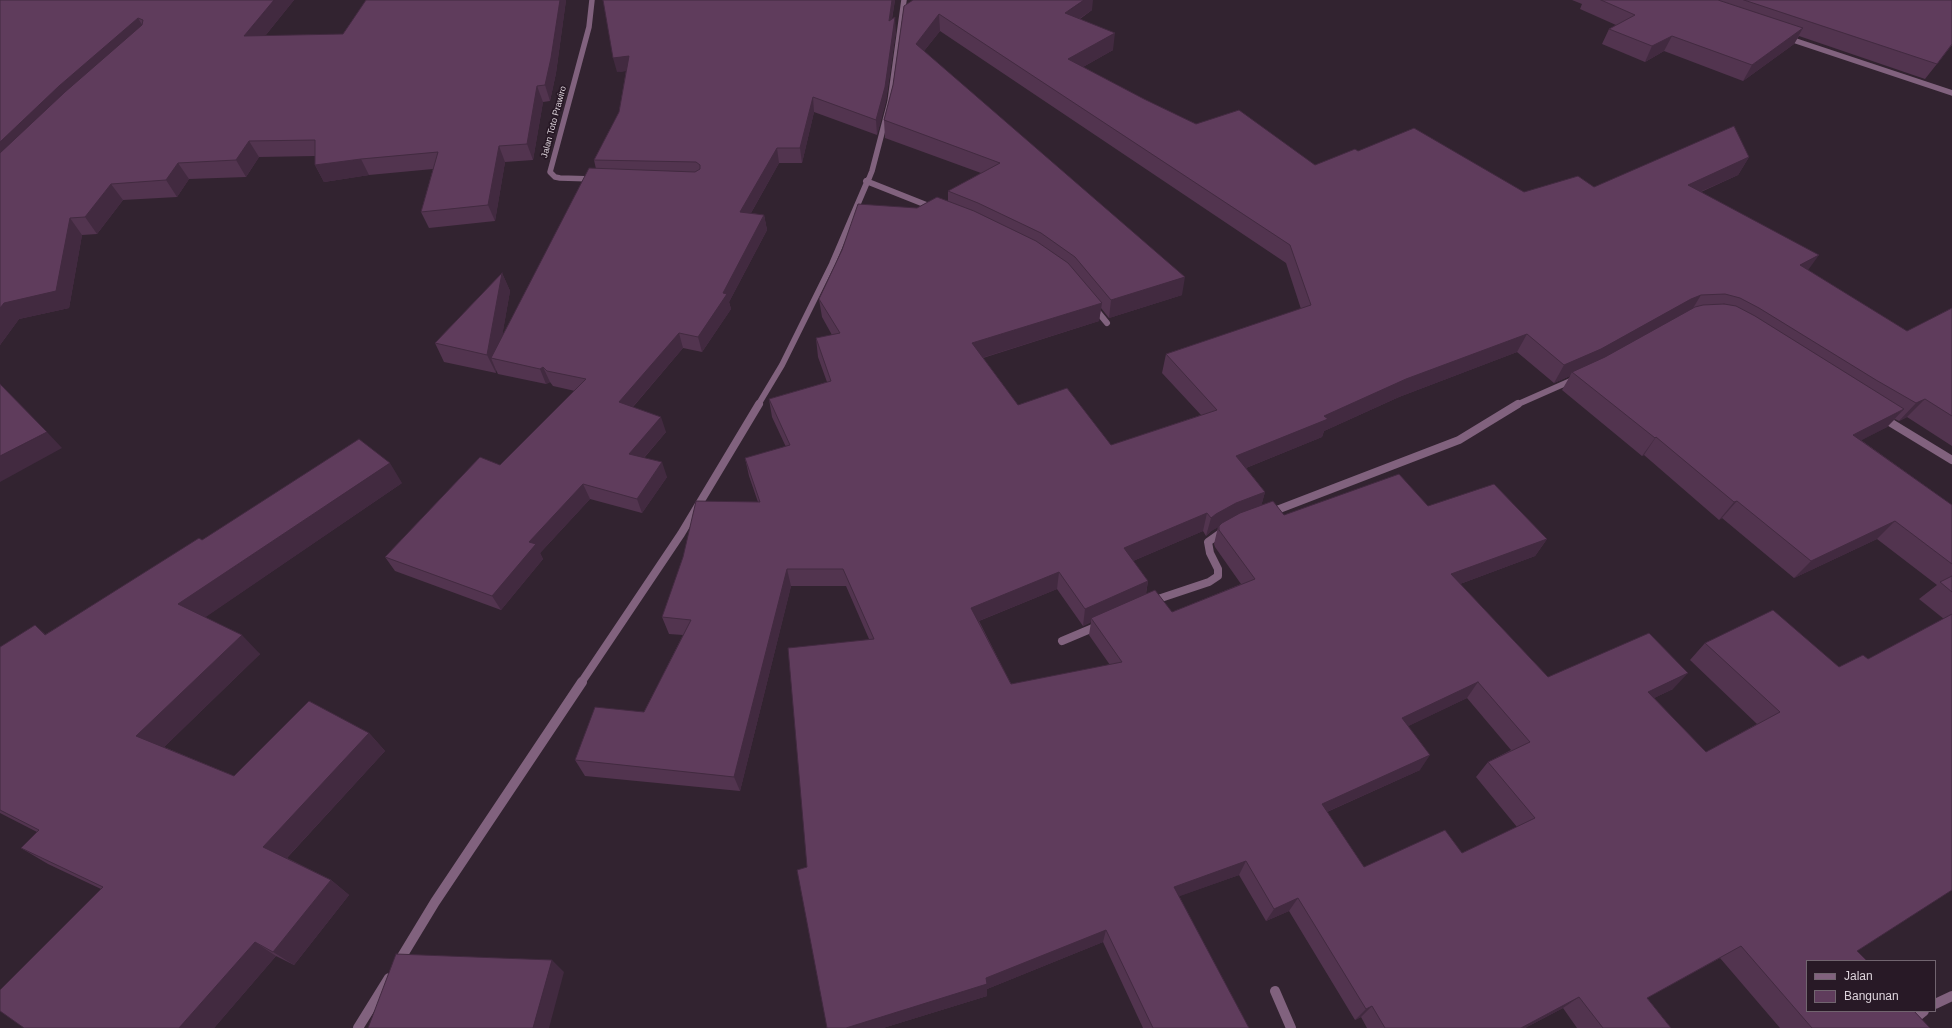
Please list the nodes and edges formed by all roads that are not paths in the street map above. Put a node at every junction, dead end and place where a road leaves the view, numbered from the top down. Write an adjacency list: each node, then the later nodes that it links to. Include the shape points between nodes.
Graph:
1 (592, 0): 5 (street, Jalan Toto Prawiro, via 589,27 550,172 560,178)
2 (904, 0): 6 (street, via 890,102 872,171)
3 (1779, 35): 4 (street)
4 (1952, 93)
5 (598, 179)
6 (866, 181): 7 (street); 22 (street, via 832,264 782,365 681,534 435,902)
7 (940, 210)
8 (1089, 301): 9 (street)
9 (1107, 323)
10 (1586, 374): 13 (street, via 1521,402 1460,440)
11 (1873, 412): 12 (street)
12 (1952, 460)
13 (1258, 517)
14 (1233, 526): 15 (street, via 1208,542 1210,553 1218,568 1218,576 1209,582 1162,596)
15 (1141, 606)
16 (1105, 622): 17 (street)
17 (1062, 641)
18 (1275, 991): 23 (street)
19 (1952, 996): 20 (street)
20 (1936, 1004)
21 (1923, 1012): 24 (street)
22 (358, 1028)
23 (1291, 1028)
24 (1903, 1028)

